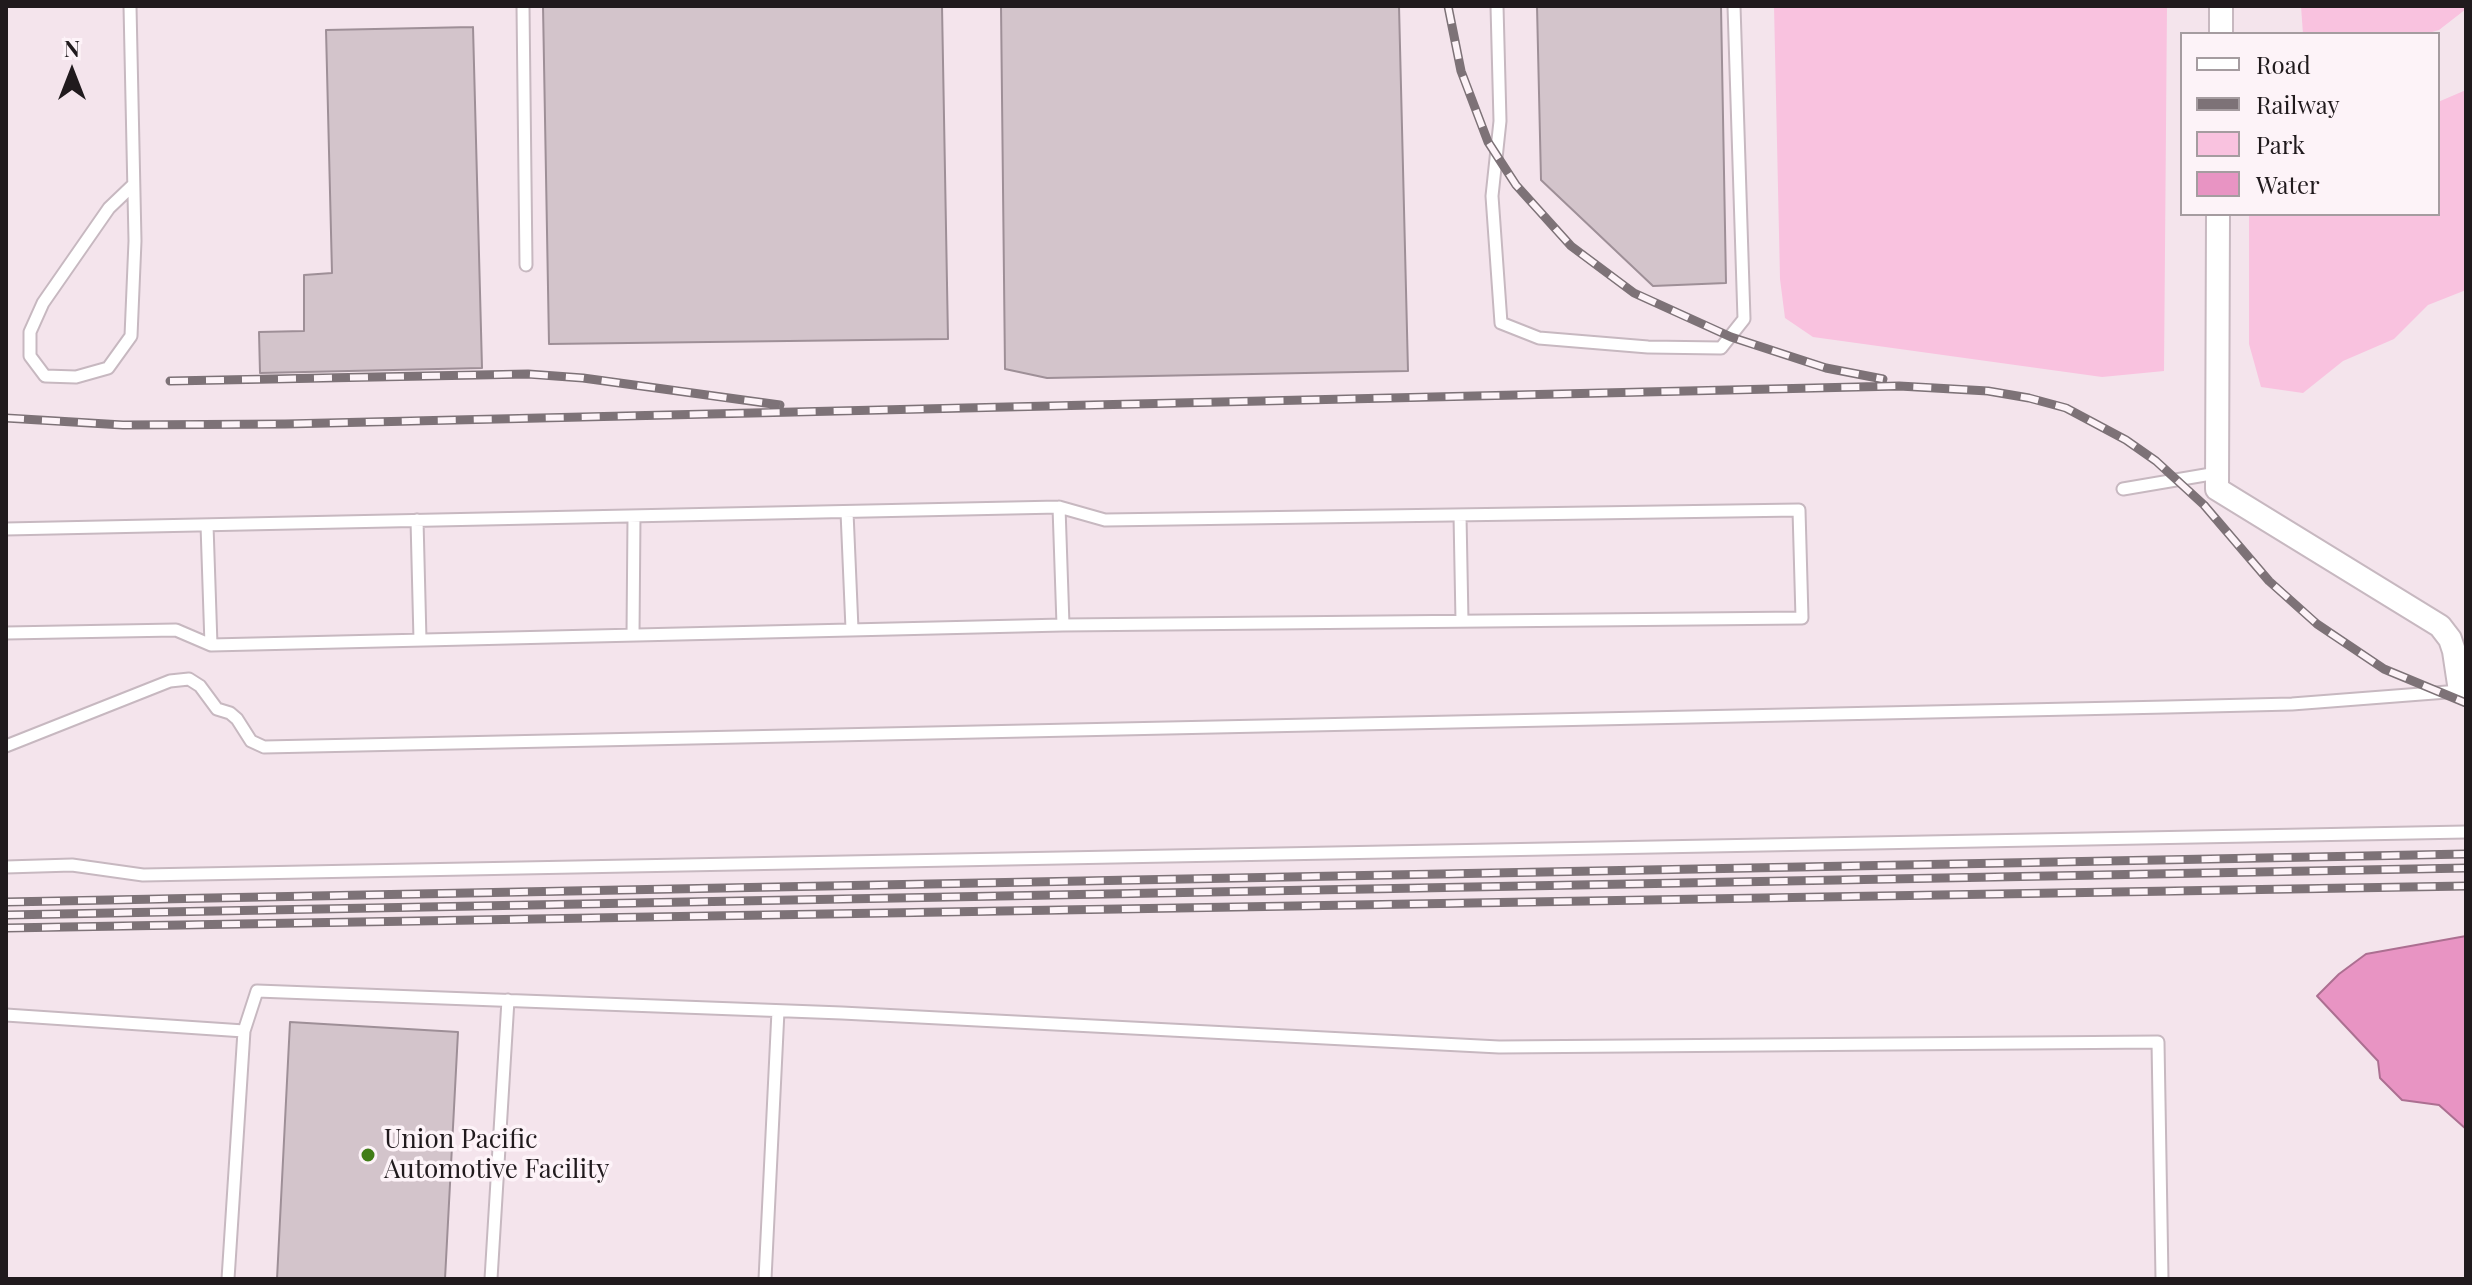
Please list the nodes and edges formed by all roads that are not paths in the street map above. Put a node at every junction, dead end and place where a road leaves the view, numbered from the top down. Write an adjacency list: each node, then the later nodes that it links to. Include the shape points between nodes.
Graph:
1 (130, 6): 7 (lane)
2 (523, 6): 9 (lane)
3 (1497, 6): 4 (lane, via 1500,121 1492,196 1501,323 1539,338 1706,348 1721,348 1744,319)
4 (1734, 6)
5 (2221, 6): 6 (street)
6 (2221, 32)
7 (132, 186): 7 (lane, via 131,336 108,368 76,377 45,376 30,356 30,332 43,303 109,208)
8 (2218, 216): 10 (street)
9 (526, 265)
10 (2217, 473): 11 (lane); 26 (street, via 2217,489 2440,626 2454,651)
11 (2123, 489)
12 (1059, 507): 13 (lane); 14 (lane, via 1105,520); 20 (lane)
13 (847, 512): 15 (lane); 21 (lane)
14 (1460, 515): 19 (lane); 19 (lane, via 1799,510 1802,618)
15 (634, 516): 16 (lane); 23 (lane)
16 (417, 520): 17 (lane); 24 (lane)
17 (207, 525): 18 (lane); 25 (lane)
18 (6, 529)
19 (1462, 621): 20 (lane)
20 (1063, 625): 21 (lane)
21 (852, 629): 23 (lane)
22 (6, 633): 25 (lane, via 176,630)
23 (633, 635): 24 (lane)
24 (420, 640): 25 (lane)
25 (211, 645)
26 (2463, 691): 27 (lane, via 2230,706 264,747 251,741 237,719 217,709 189,679 170,681)
27 (6, 746)
28 (2466, 832): 29 (lane, via 143,875 72,865)
29 (6, 867)
30 (508, 1000): 31 (lane); 33 (lane, via 257,991); 35 (lane)
31 (778, 1011): 36 (lane); 37 (lane, via 1499,1047 2158,1042)
32 (6, 1015): 33 (lane)
33 (244, 1031): 34 (lane)
34 (228, 1279)
35 (491, 1279)
36 (765, 1279)
37 (2162, 1279)

